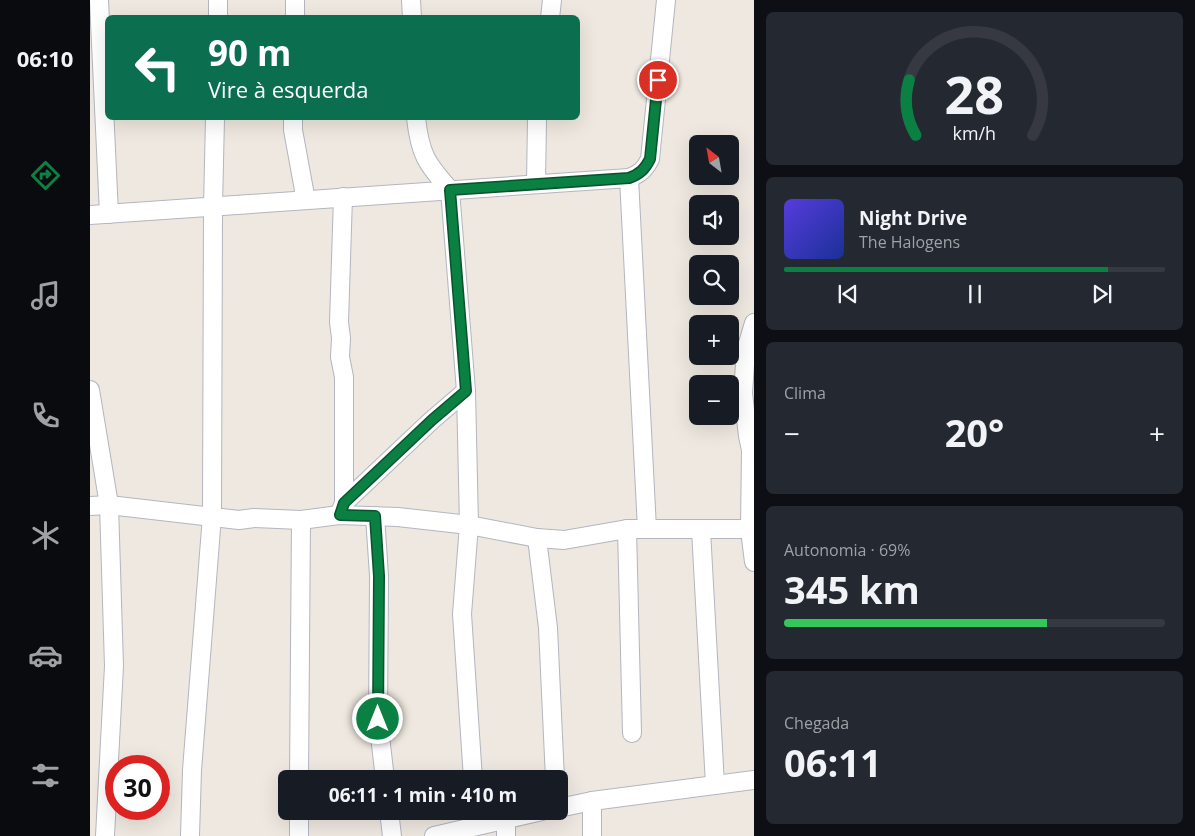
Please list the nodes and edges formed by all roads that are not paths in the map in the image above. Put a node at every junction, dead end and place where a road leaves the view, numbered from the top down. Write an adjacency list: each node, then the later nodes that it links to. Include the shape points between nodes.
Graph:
1 (99, 0): 11 (street)
2 (218, 0): 7 (street)
3 (295, 0): 8 (street)
4 (411, 0): 9 (street)
5 (552, 0): 10 (street)
6 (666, 0): 17 (street, via 650,159 644,170)
7 (218, 15)
8 (295, 15)
9 (412, 15)
10 (550, 15)
11 (105, 117)
12 (105, 120): 23 (street)
13 (215, 120): 22 (street)
14 (293, 120): 21 (street)
15 (416, 120): 19 (street, via 422,152)
16 (537, 120): 18 (street)
17 (629, 178): 18 (street); 36 (street)
18 (536, 184): 19 (street)
19 (450, 190): 20 (street); 27 (street)
20 (343, 197): 21 (street); 30 (street, via 339,322 344,377)
21 (303, 200): 22 (street)
22 (213, 207): 23 (street); 31 (street)
23 (110, 214): 24 (street)
24 (90, 215)
25 (754, 323): 38 (street, via 746,350 743,393 751,450)
26 (90, 390): 28 (street)
27 (466, 391): 30 (street); 34 (street)
28 (109, 505): 29 (street); 31 (street); 56 (street, via 114,666)
29 (90, 506)
30 (342, 509): 32 (street); 33 (street)
31 (212, 516): 33 (street, via 239,520); 57 (street, via 192,770)
32 (375, 516): 34 (street); 43 (street, via 379,576 378,719)
33 (301, 520): 42 (street)
34 (469, 525): 39 (street); 44 (street, via 462,614)
35 (626, 529): 36 (street); 39 (street, via 564,540); 41 (street)
36 (647, 529): 37 (street)
37 (702, 530): 38 (street); 47 (street)
38 (752, 530): 40 (street)
39 (537, 538): 45 (street, via 548,628)
40 (754, 562)
41 (632, 734)
42 (299, 770)
43 (384, 770)
44 (472, 770)
45 (555, 770)
46 (754, 780): 47 (street)
47 (715, 785): 48 (street)
48 (592, 801): 49 (street); 61 (street)
49 (568, 806)
50 (299, 820): 58 (street)
51 (390, 820): 59 (street)
52 (473, 820): 60 (street)
53 (479, 820): 55 (street)
54 (522, 820): 55 (street)
55 (506, 827)
56 (106, 836)
57 (190, 836)
58 (299, 836)
59 (392, 836)
60 (434, 836)
61 (592, 836)

